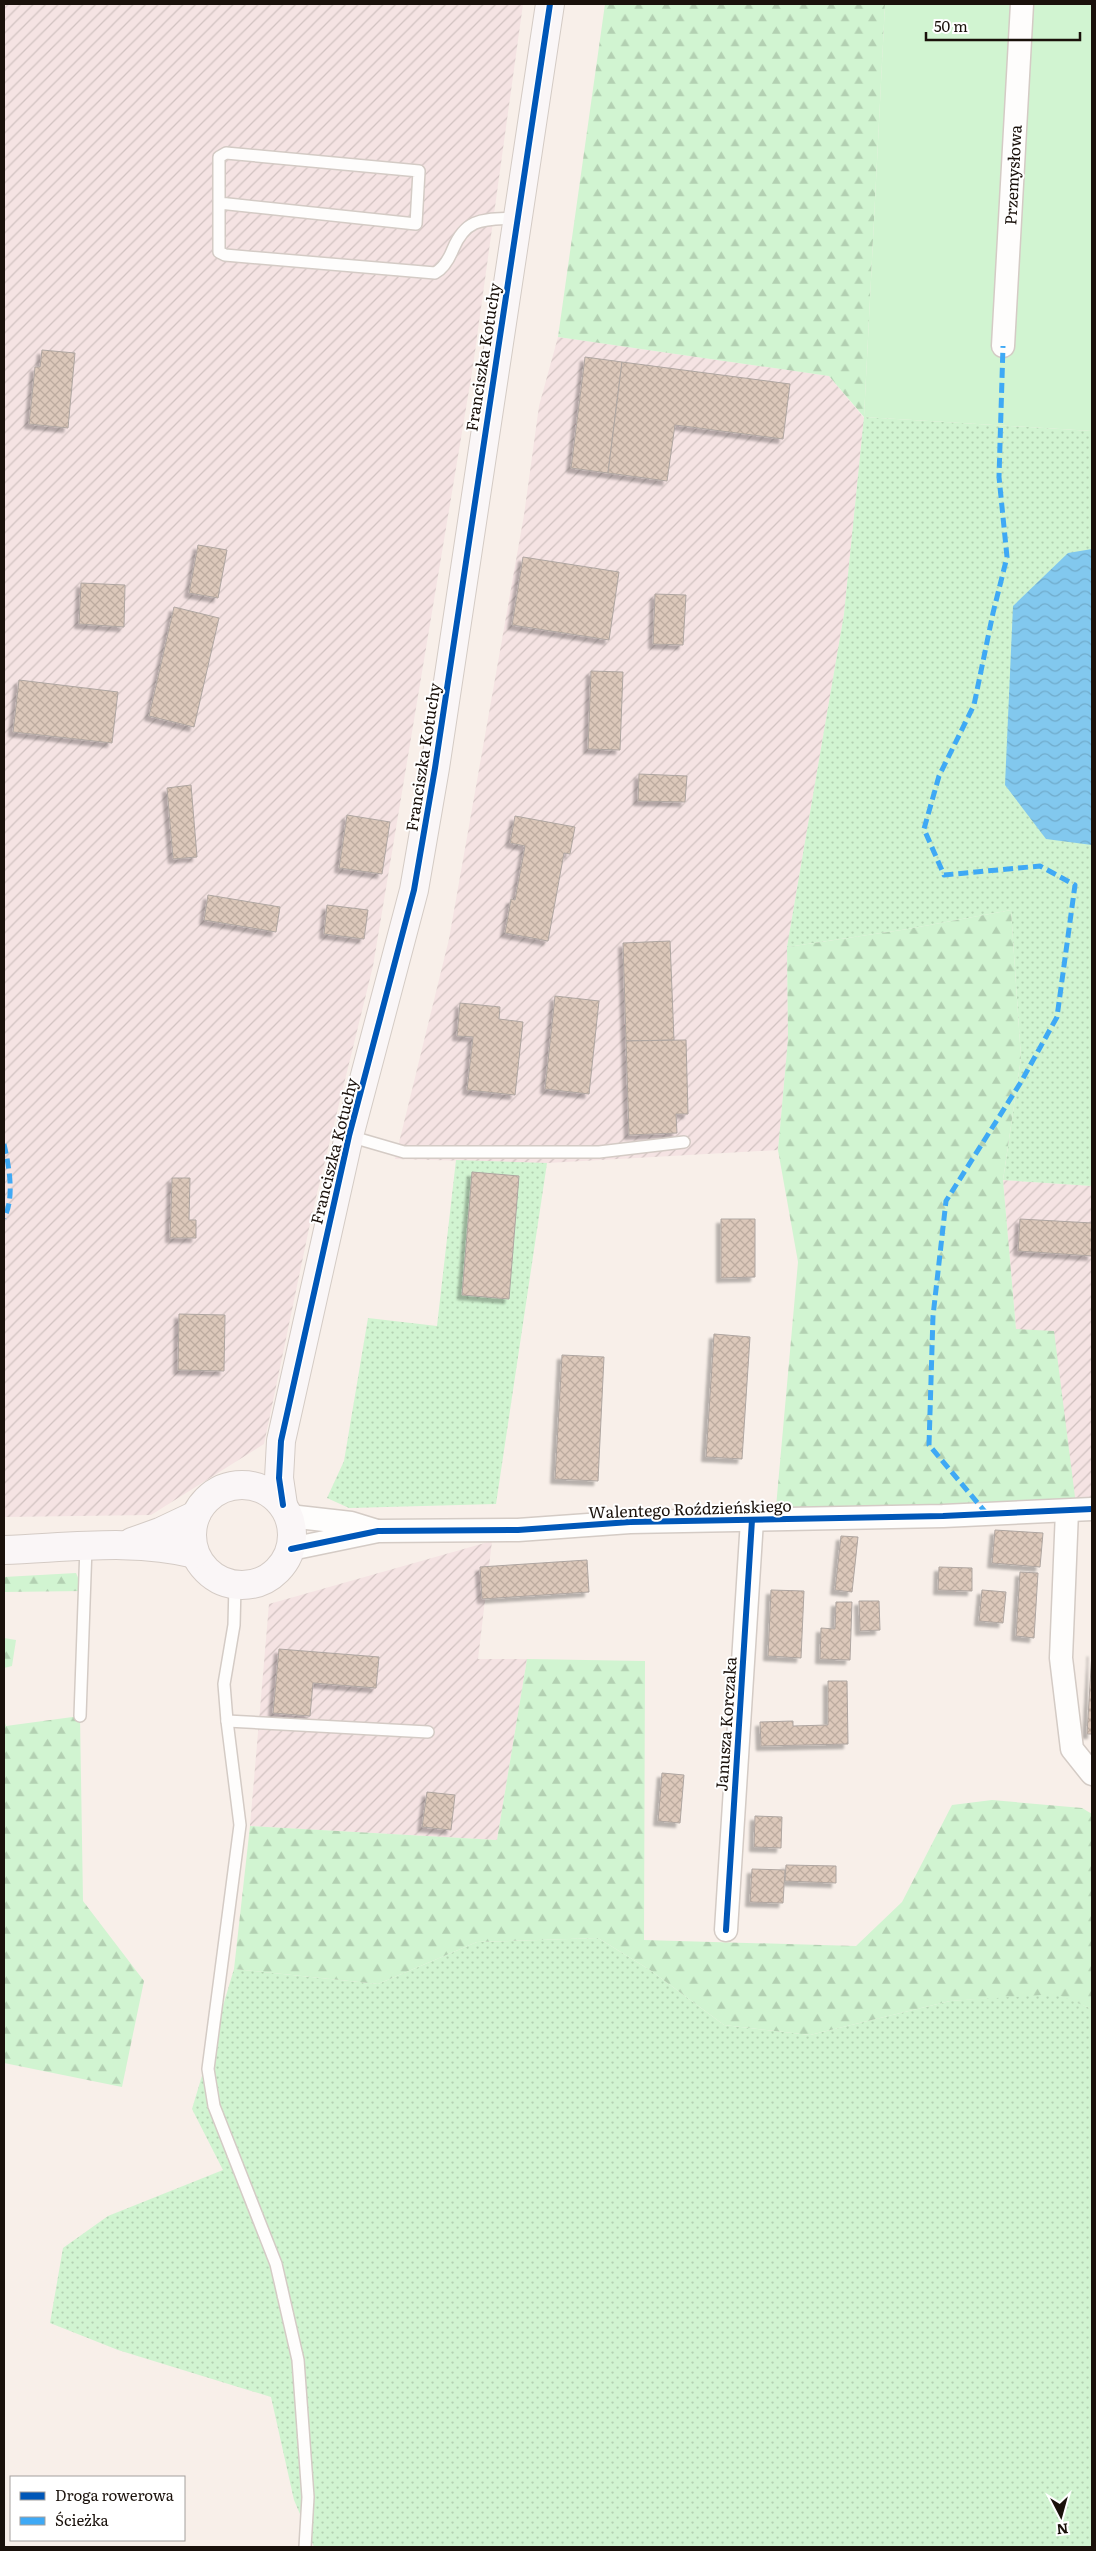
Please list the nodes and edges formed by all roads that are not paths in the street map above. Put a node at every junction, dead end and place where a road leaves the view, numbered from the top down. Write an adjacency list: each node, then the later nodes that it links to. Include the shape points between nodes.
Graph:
1 (550, 4): 4 (street, Franciszka Kotuchy)
2 (1022, 4): 5 (street, Przemysłowa)
3 (219, 204): 3 (lane, via 219,156 226,153 419,171 416,224); 4 (lane, via 219,252 225,255 435,273 443,268 459,235 468,225 482,220)
4 (517, 218): 6 (street, Franciszka Kotuchy, via 414,890)
5 (1003, 346)
6 (349, 1136): 7 (lane, via 404,1152 599,1152); 8 (street, Franciszka Kotuchy)
7 (684, 1142)
8 (281, 1441): 9 (street, Franciszka Kotuchy); 11 (street, Franciszka Kotuchy, via 279,1478)
9 (244, 1484): 11 (street, via 272,1494); 13 (street, via 215,1492)
10 (1092, 1509): 12 (street, Walentego Roździeńskiego)
11 (286, 1510): 15 (street, Walentego Roździeńskiego, via 350,1522); 18 (street, via 292,1527)
12 (1067, 1511): 14 (street, Walentego Roździeńskiego); 25 (street, via 1061,1658 1072,1749)
13 (196, 1515): 16 (street); 20 (street, via 192,1531)
14 (752, 1520): 15 (street, Walentego Roździeńskiego, via 630,1522 518,1530); 26 (street, Janusza Korczaka)
15 (378, 1531): 18 (street, Walentego Roździeńskiego)
16 (121, 1546): 17 (street); 20 (street)
17 (86, 1547): 19 (street); 22 (lane)
18 (291, 1549): 21 (street, via 280,1568 263,1581)
19 (4, 1550)
20 (195, 1554): 21 (street, via 211,1575)
21 (235, 1585): 23 (lane, via 234,1625 224,1684)
22 (80, 1716)
23 (227, 1721): 24 (lane); 27 (lane, via 240,1824 208,2069 214,2106 276,2264 298,2360 308,2497)
24 (428, 1732)
25 (1092, 1774)
26 (726, 1930)
27 (305, 2547)

